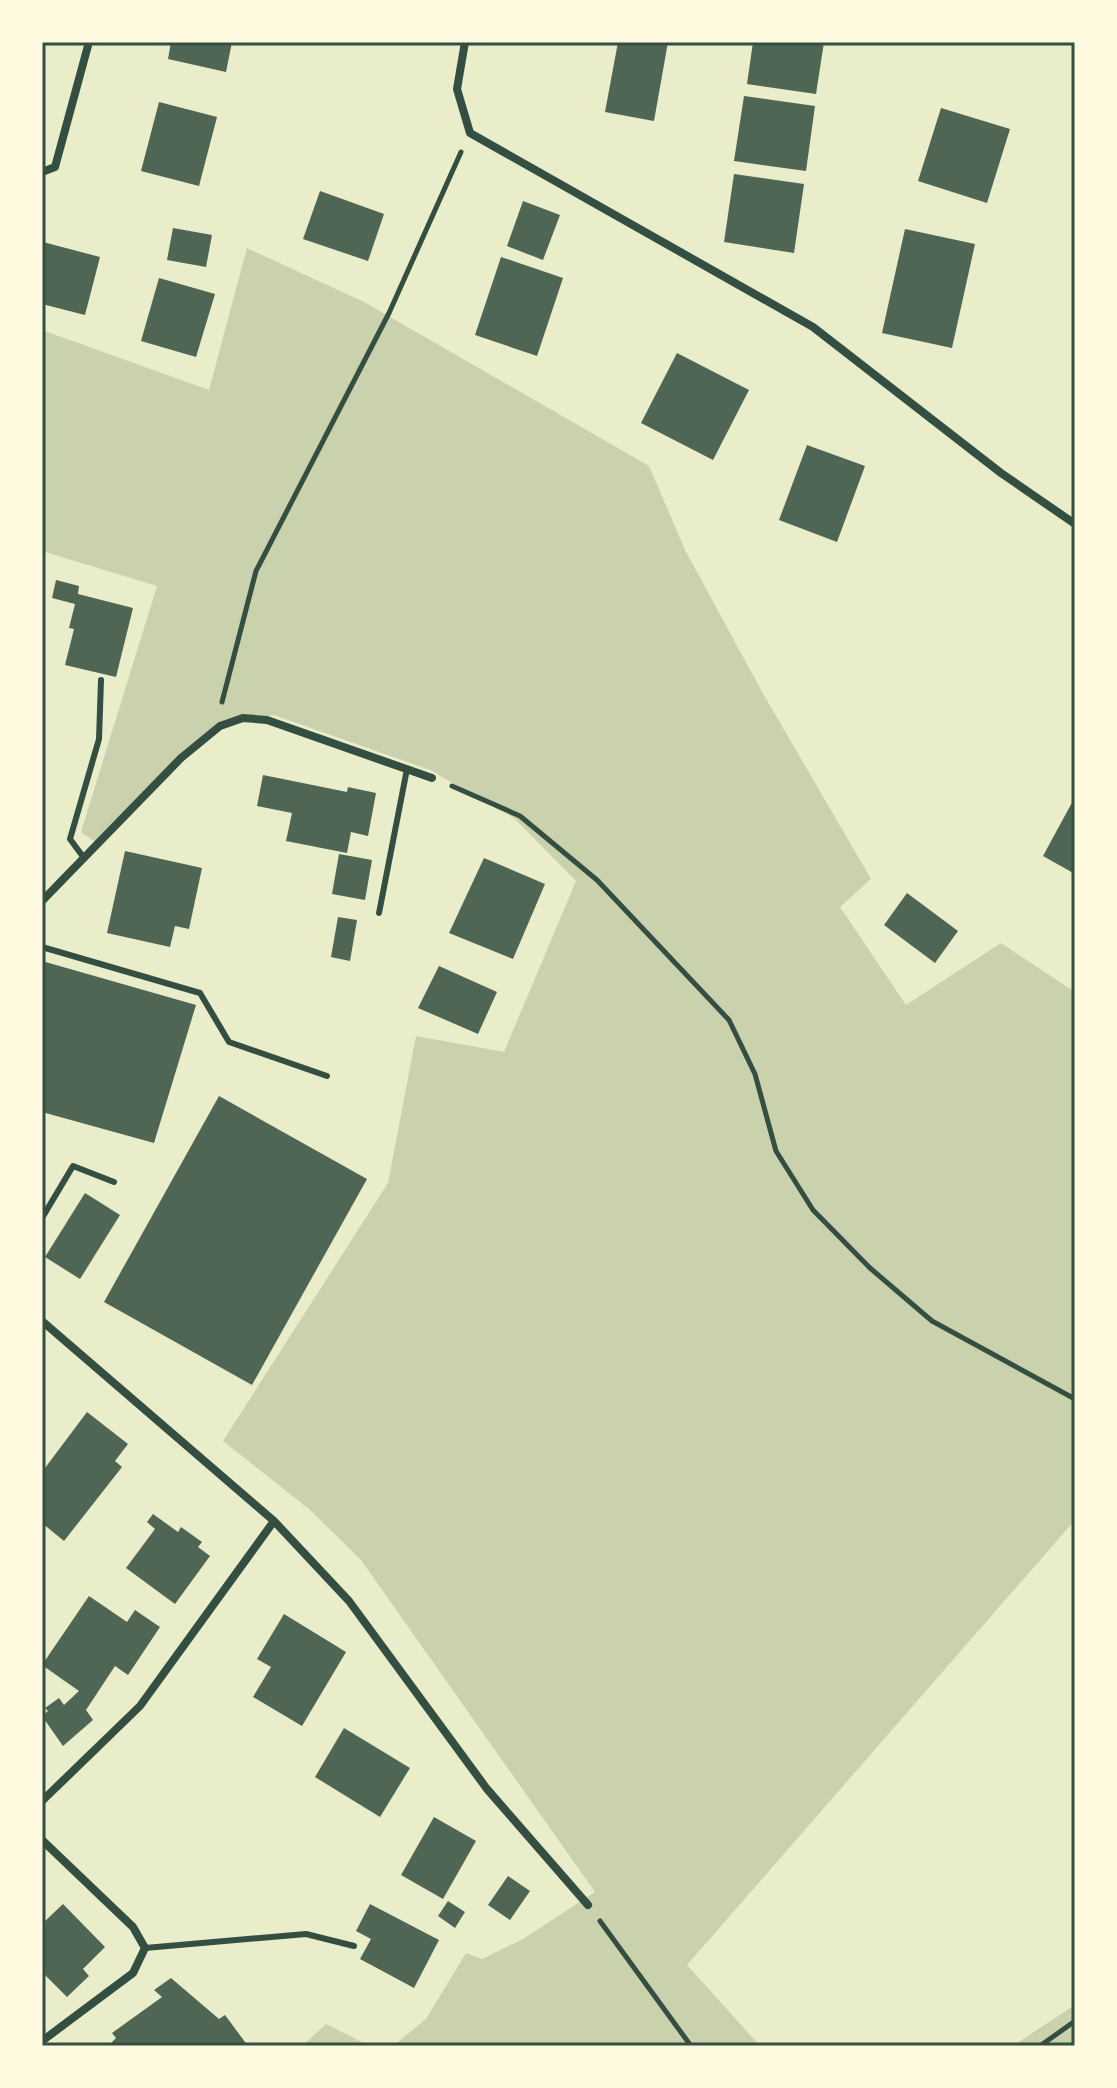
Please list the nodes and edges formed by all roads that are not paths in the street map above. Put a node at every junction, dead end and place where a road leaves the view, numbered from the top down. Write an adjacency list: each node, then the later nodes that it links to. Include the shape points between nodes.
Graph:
1 (89, 42): 3 (street, via 55,167)
2 (465, 42): 4 (street, via 457,89 470,133 813,327)
3 (42, 172)
4 (1075, 524)
5 (101, 680): 8 (lane, via 99,739 70,839)
6 (407, 769): 7 (street); 8 (street, via 267,720 243,718 220,726 181,758); 10 (lane)
7 (432, 778)
8 (84, 858): 9 (street)
9 (42, 901)
10 (379, 913)
11 (42, 947): 12 (lane, via 200,993 229,1042)
12 (327, 1076)
13 (114, 1182): 14 (lane, via 73,1166)
14 (42, 1218)
15 (42, 1321): 16 (street)
16 (274, 1521): 17 (street, via 140,1706); 19 (street, via 349,1601 487,1789)
17 (42, 1801)
18 (42, 1840): 21 (street, via 133,1927)
19 (588, 1905)
20 (354, 1946): 21 (lane, via 306,1934)
21 (145, 1948): 22 (street, via 133,1973)
22 (42, 2041)

